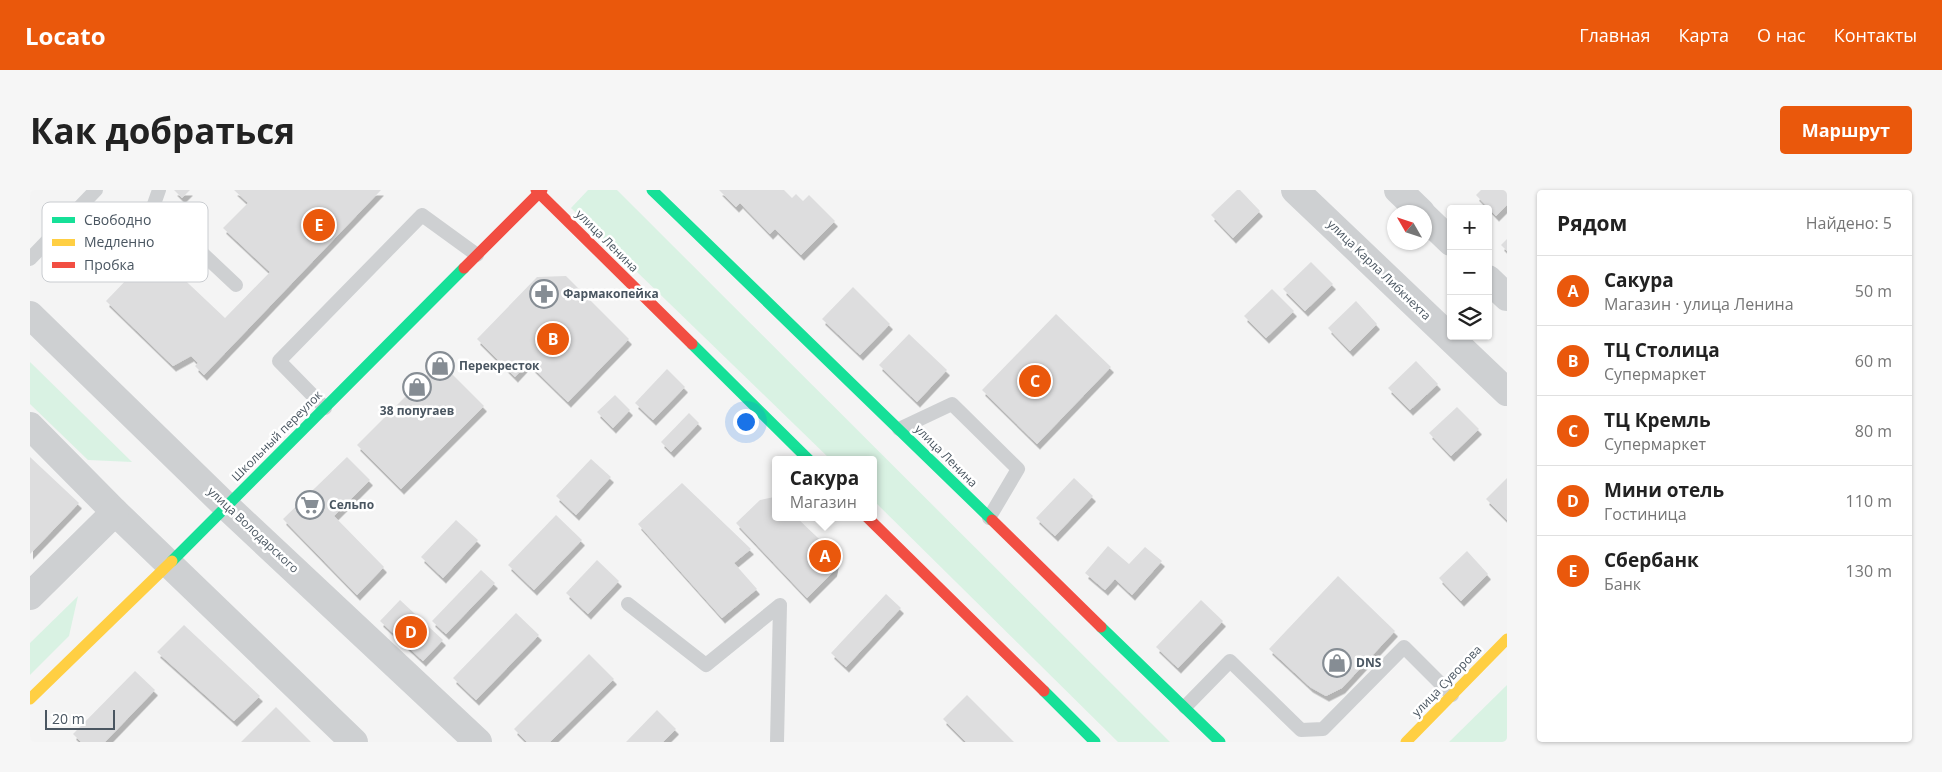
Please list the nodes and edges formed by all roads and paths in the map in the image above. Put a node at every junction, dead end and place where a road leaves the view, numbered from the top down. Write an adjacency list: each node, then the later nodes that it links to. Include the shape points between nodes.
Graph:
1 (96, 190): 7 (lane)
2 (159, 190): 8 (lane)
3 (652, 190): 23 (street, улица Ленина)
4 (1295, 190): 20 (street, улица Карла Либкнехта)
5 (1398, 190): 9 (street)
6 (539, 191): 13 (street, Школьный переулок); 24 (street, улица Ленина)
7 (85, 202)
8 (155, 202)
9 (1413, 205)
10 (1432, 224): 11 (street)
11 (1447, 238)
12 (42, 246): 14 (lane)
13 (477, 255): 21 (street, Школьный переулок); 21 (lane, via 422,215 279,360)
14 (30, 259)
15 (208, 259): 17 (lane)
16 (1492, 283): 18 (street)
17 (236, 285)
18 (1507, 297)
19 (30, 315): 25 (street, улица Володарского)
20 (1507, 392)
21 (324, 408): 25 (street, Школьный переулок)
22 (30, 426): 26 (street)
23 (899, 428): 27 (street, улица Ленина); 27 (lane, via 952,404 1005,456 1018,470)
24 (805, 456)
25 (226, 506): 29 (street, Школьный переулок); 37 (street, улица Володарского)
26 (115, 512): 29 (street); 30 (street)
27 (989, 518): 35 (street, улица Ленина)
28 (871, 521): 39 (street)
29 (169, 564): 34 (street, Школьный переулок); 36 (street)
30 (30, 596)
31 (628, 604): 38 (lane, via 706,665 780,605)
32 (1507, 639): 33 (street, улица Суворова)
33 (1452, 695): 35 (lane, via 1404,647 1323,729 1300,730 1230,662); 41 (street, улица Суворова)
34 (30, 699)
35 (1185, 707): 40 (street, улица Ленина)
36 (354, 742)
37 (478, 742)
38 (778, 742)
39 (1095, 742)
40 (1220, 742)
41 (1406, 742)

